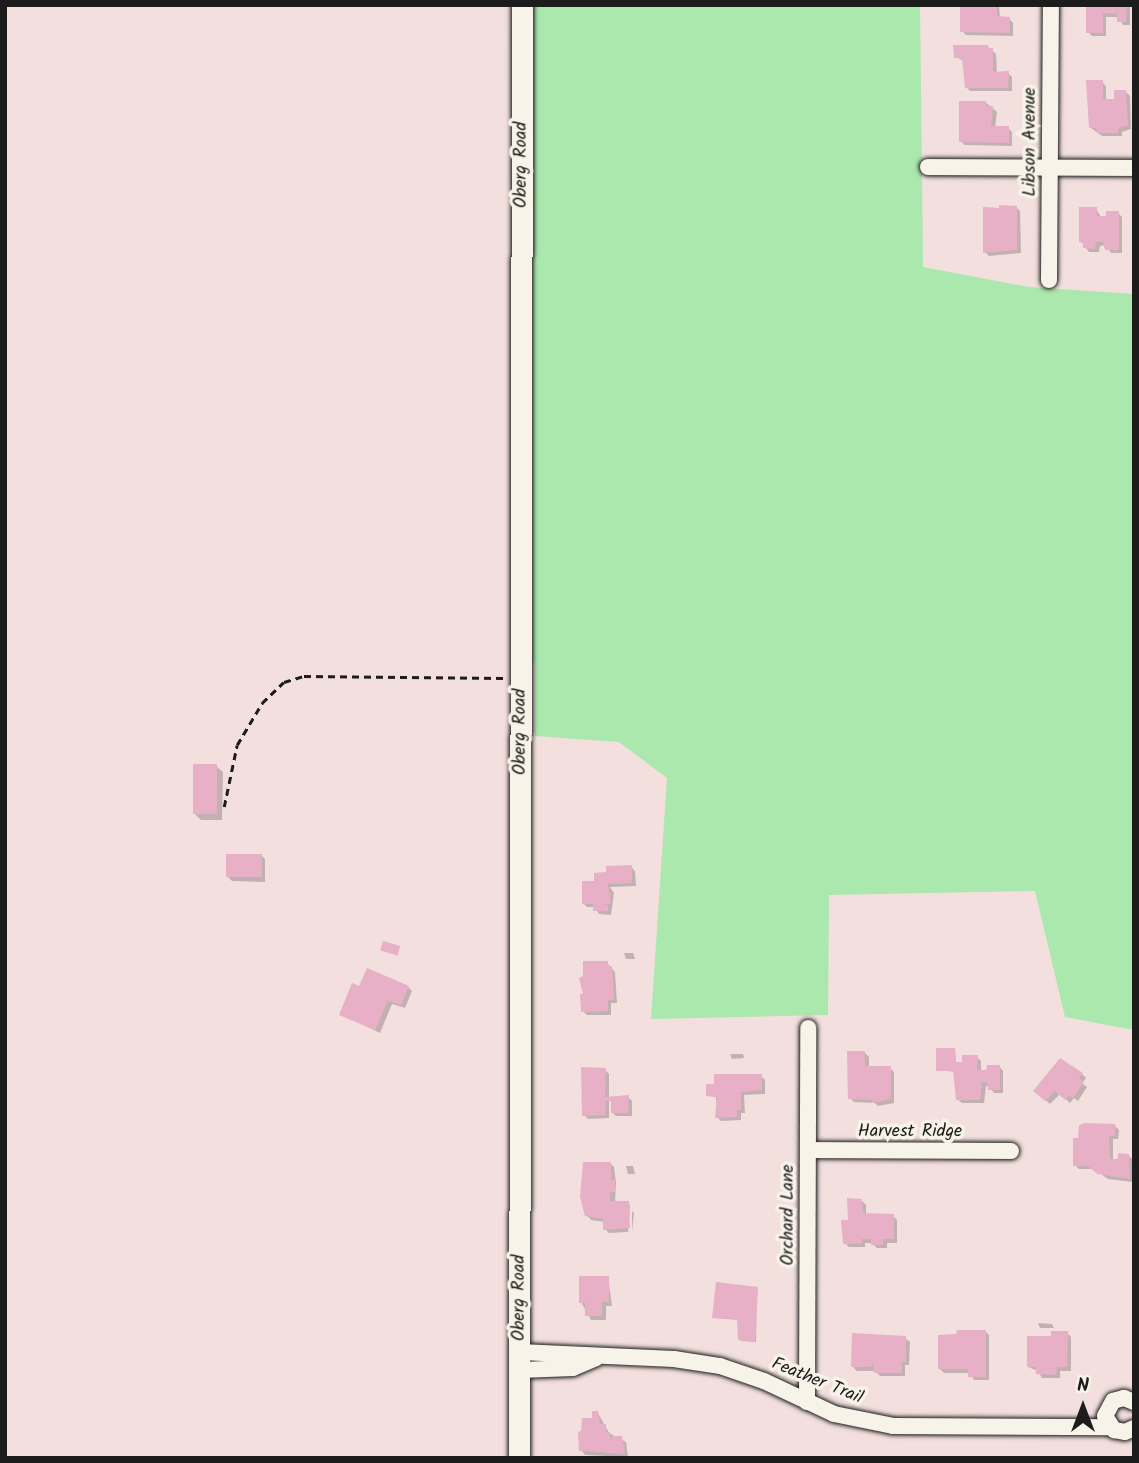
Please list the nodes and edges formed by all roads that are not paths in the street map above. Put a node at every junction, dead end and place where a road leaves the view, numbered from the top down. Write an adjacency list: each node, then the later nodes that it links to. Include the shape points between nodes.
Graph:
1 (522, 5): 10 (street, Oberg Road)
2 (1051, 5): 4 (street, Libson Avenue)
3 (928, 167): 4 (street)
4 (1051, 167): 5 (street); 6 (street, Libson Avenue)
5 (1134, 168)
6 (1049, 280)
7 (808, 1028): 8 (street, Orchard Lane)
8 (808, 1150): 9 (street, Harvest Ridge); 11 (street, Orchard Lane)
9 (1011, 1151)
10 (520, 1361): 11 (street, Feather Trail, via 573,1368 596,1358 674,1359 720,1366); 15 (street, Oberg Road)
11 (807, 1402): 13 (street, Feather Trail, via 834,1414 893,1426)
12 (1134, 1402): 13 (street, via 1124,1398 1113,1401 1105,1416)
13 (1110, 1427): 14 (street, Feather Trail, via 1125,1432)
14 (1134, 1428)
15 (519, 1458)

